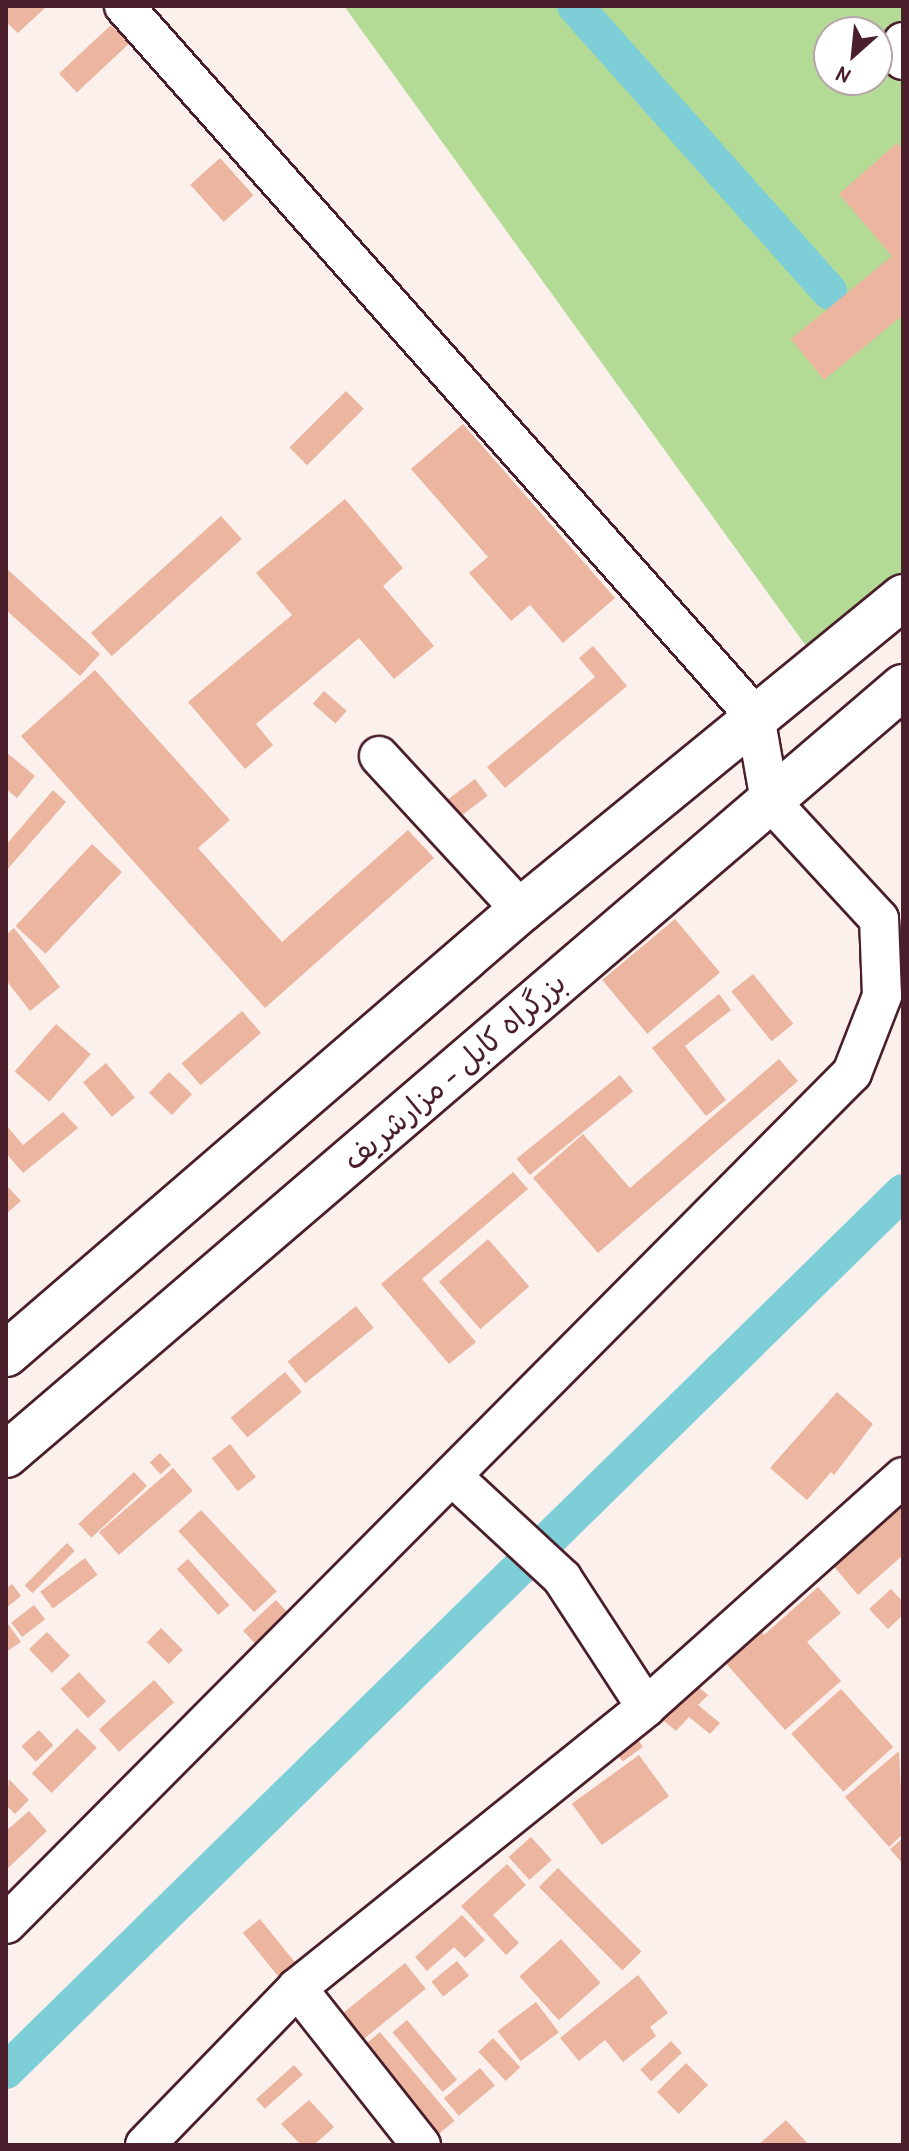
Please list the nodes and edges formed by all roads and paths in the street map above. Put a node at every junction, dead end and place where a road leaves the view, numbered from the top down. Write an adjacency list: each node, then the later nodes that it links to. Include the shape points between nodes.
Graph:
1 (124, 6): 6 (street)
2 (903, 42): 3 (street)
3 (903, 60)
4 (903, 597): 6 (highway)
5 (903, 687): 8 (highway, بزرگراه کابل - مزارشریف)
6 (755, 716): 8 (street); 9 (highway)
7 (379, 756): 9 (street)
8 (770, 801): 11 (highway, بزرگراه کابل - مزارشریف); 12 (street, via 879,919 882,996 852,1073)
9 (521, 910): 10 (highway)
10 (6, 1354)
11 (6, 1455)
12 (452, 1476): 14 (street, via 562,1578); 15 (street)
13 (903, 1477): 14 (street)
14 (646, 1707): 16 (street)
15 (6, 1924)
16 (297, 1988): 17 (street); 18 (street)
17 (145, 2145)
18 (421, 2145)

